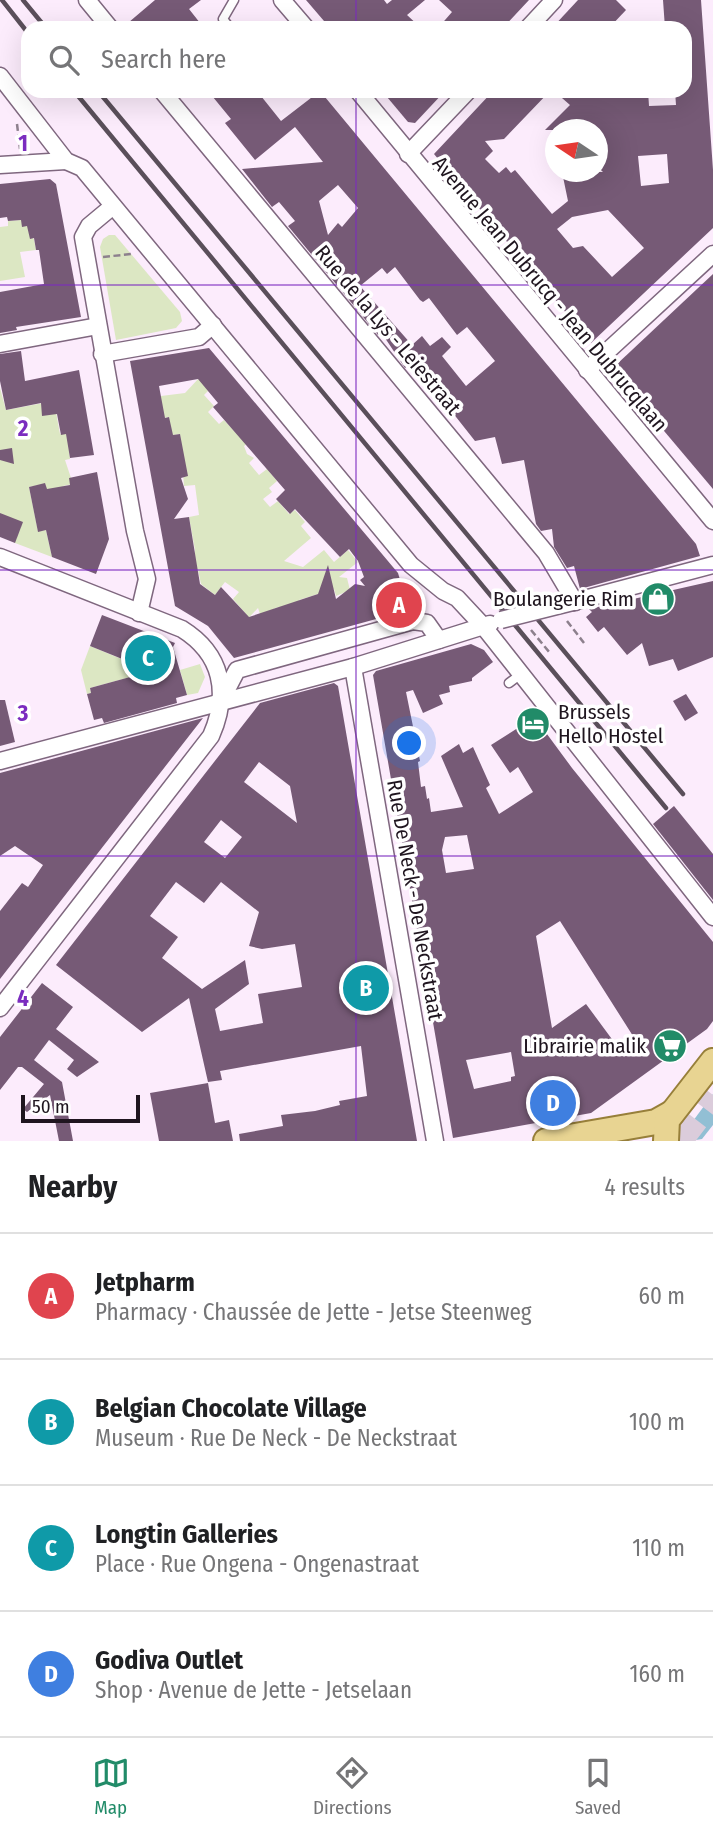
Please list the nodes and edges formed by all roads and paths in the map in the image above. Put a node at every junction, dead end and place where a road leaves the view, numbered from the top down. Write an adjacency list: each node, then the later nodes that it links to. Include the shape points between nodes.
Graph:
1 (87, 0): 5 (street)
2 (234, 0): 6 (lane)
3 (282, 0): 7 (street)
4 (554, 0): 8 (street)
5 (104, 21)
6 (225, 21)
7 (300, 21)
8 (534, 21)
9 (0, 76): 10 (street)
10 (19, 98): 15 (street); 16 (path, via 15,110)
11 (168, 98): 30 (street, Rue de la Lys - Leiestraat, via 546,553)
12 (364, 98): 14 (street, Avenue Jean Dubrucq - Jean Dubrucqlaan)
13 (461, 98): 14 (street)
14 (408, 154): 26 (street, Avenue Jean Dubrucq - Jean Dubrucqlaan)
15 (66, 162): 16 (street); 18 (street, via 82,168)
16 (22, 163): 17 (street)
17 (0, 165)
18 (113, 206): 21 (street, via 83,237); 22 (street)
19 (132, 254): 21 (path)
20 (713, 254): 26 (street)
21 (85, 258): 23 (street)
22 (213, 325): 25 (street, via 199,337); 33 (street, via 411,565 457,598)
23 (98, 326): 24 (street); 25 (street)
24 (0, 344)
25 (102, 354): 31 (street, via 147,579)
26 (587, 370): 27 (street, Avenue Jean Dubrucq - Jean Dubrucqlaan)
27 (713, 521)
28 (0, 557): 31 (street)
29 (713, 565): 30 (street)
30 (574, 602): 33 (street, bridge)
31 (139, 613): 39 (street, via 200,640 222,677)
32 (566, 621): 36 (path)
33 (484, 627): 35 (street); 41 (street, via 515,678)
34 (531, 630): 37 (path)
35 (439, 640): 38 (street); 39 (street, via 427,624 413,621 237,670)
36 (584, 643)
37 (550, 653)
38 (353, 667): 39 (street); 45 (street, Rue De Neck - De Neckstraat)
39 (221, 701): 40 (street); 42 (street, via 211,736)
40 (0, 761)
41 (713, 917)
42 (0, 1008)
43 (713, 1061): 44 (main road)
44 (672, 1113): 46 (main road, via 656,1122); 47 (main road, via 665,1125)
45 (435, 1141)
46 (546, 1141)
47 (666, 1141)

